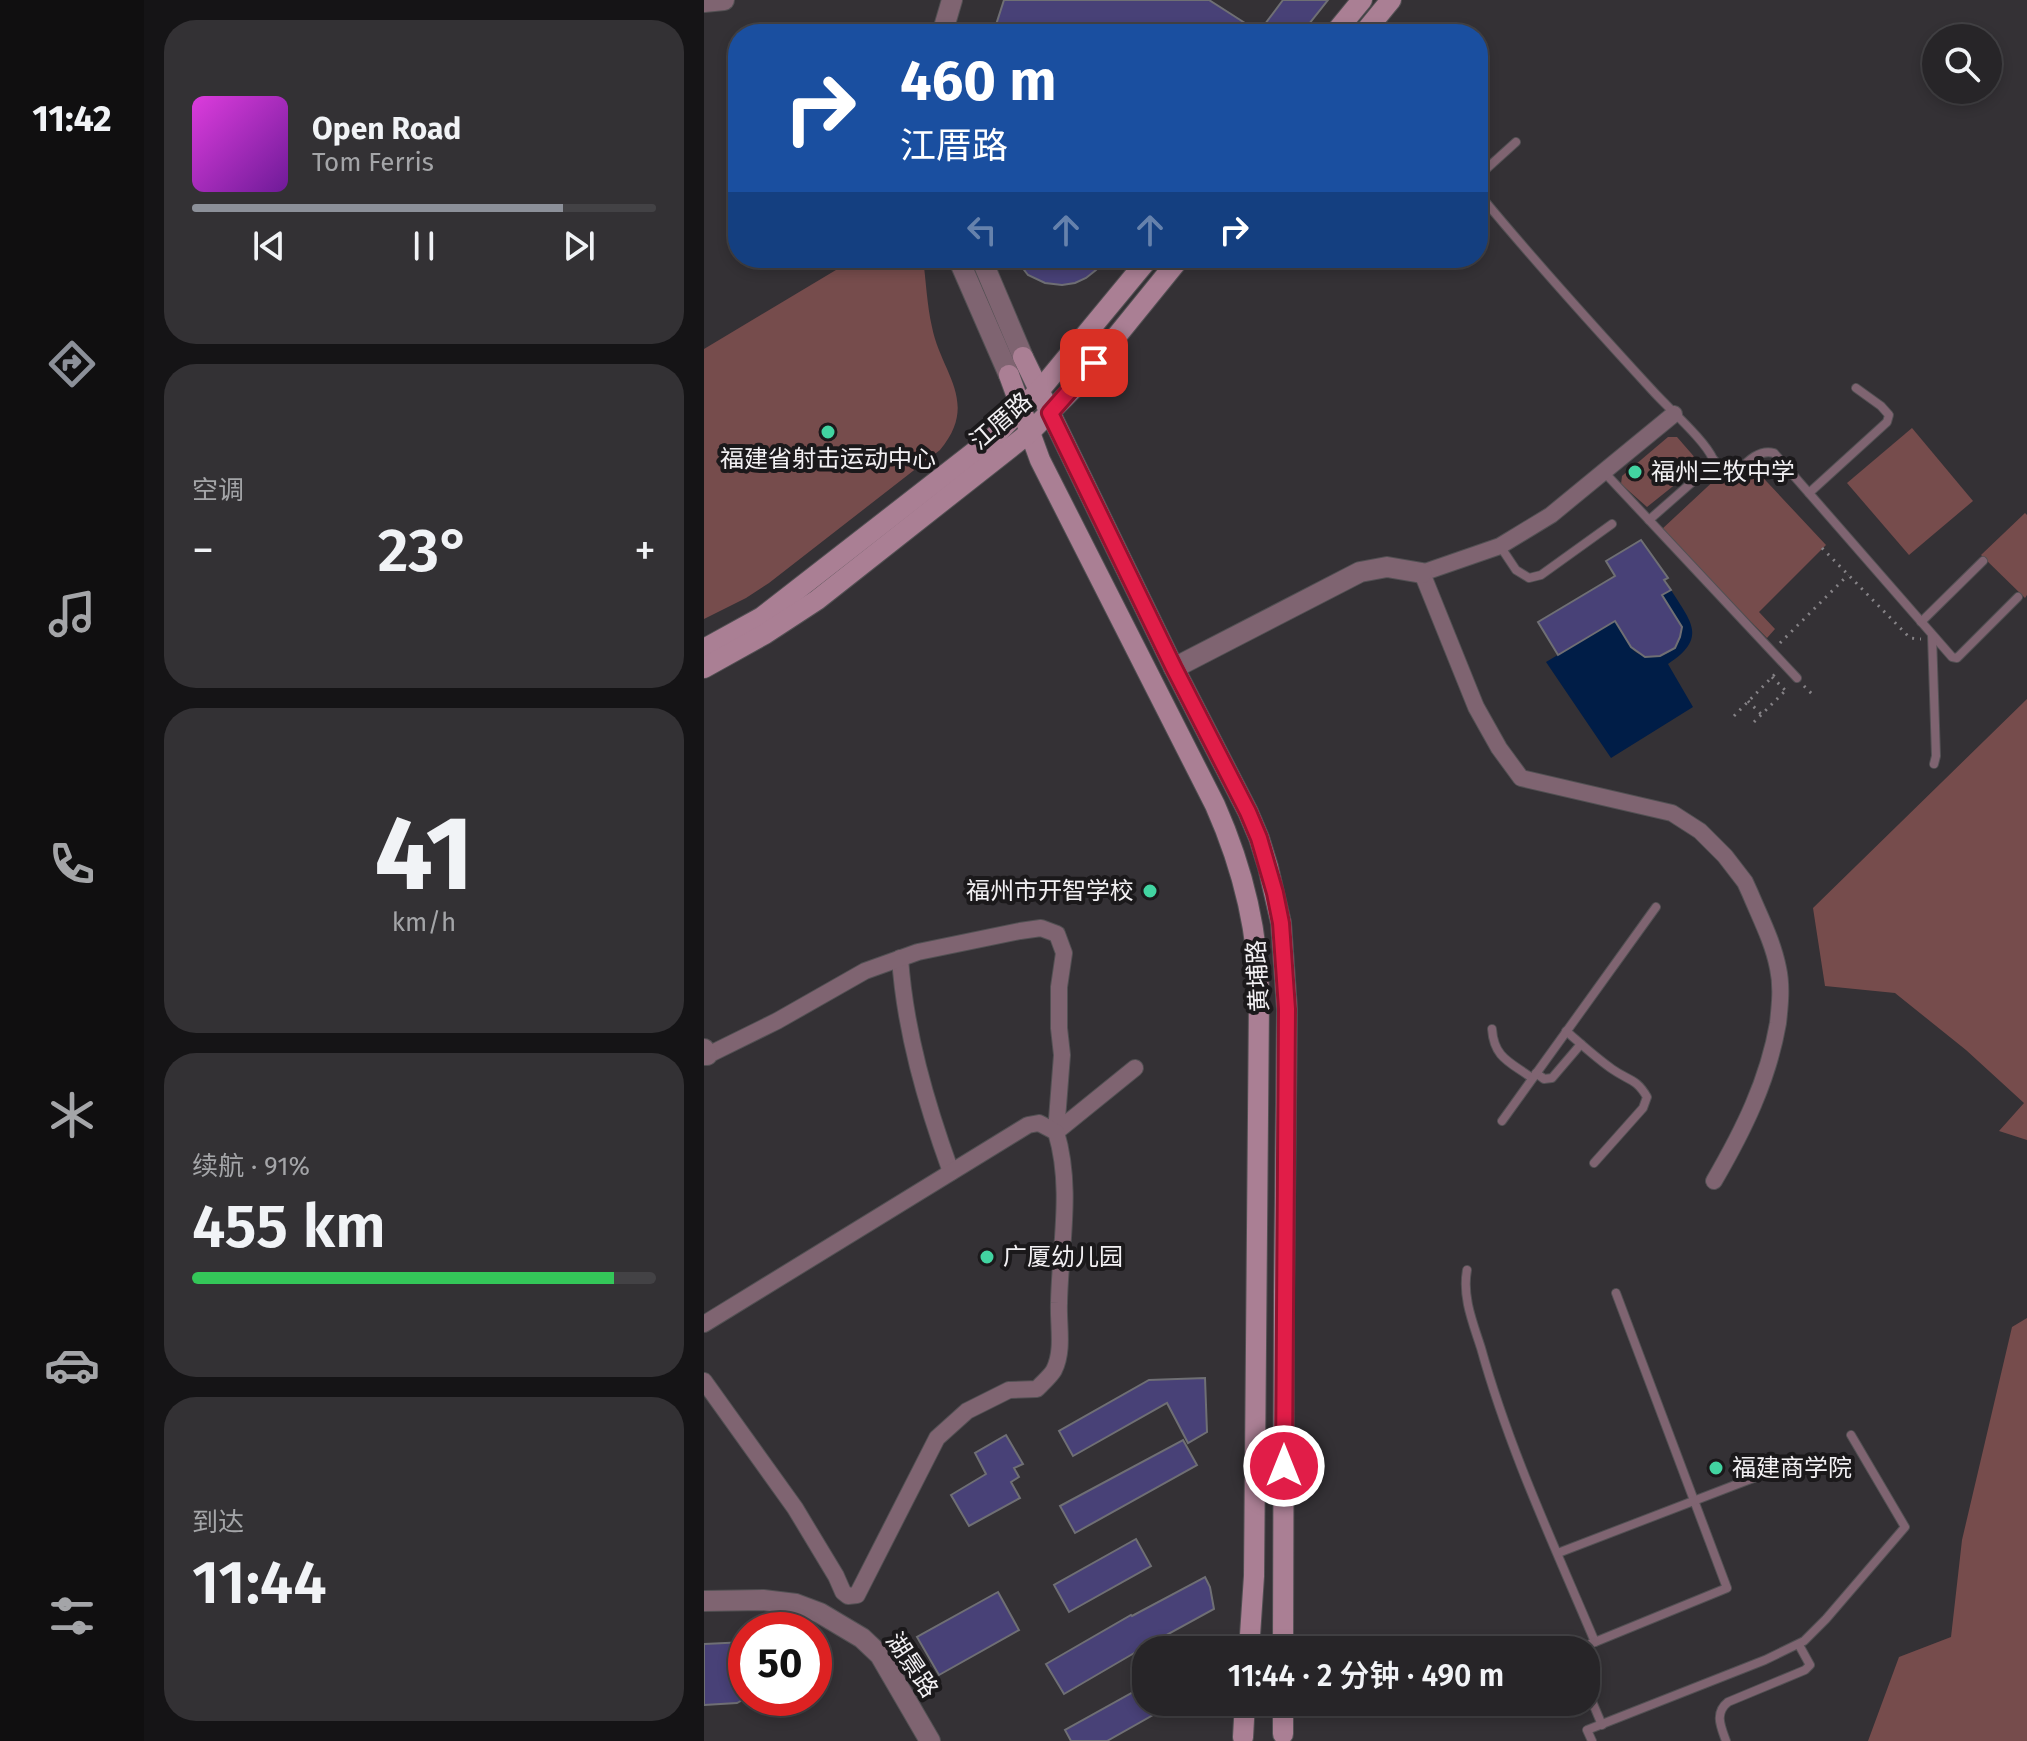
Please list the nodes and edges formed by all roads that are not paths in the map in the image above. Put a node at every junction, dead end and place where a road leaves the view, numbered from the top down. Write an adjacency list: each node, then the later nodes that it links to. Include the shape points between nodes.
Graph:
1 (724, 0): 5 (street)
2 (952, 0): 6 (street)
3 (1362, 0): 7 (main road)
4 (1391, 0): 8 (main road)
5 (704, 2)
6 (945, 24)
7 (1342, 24)
8 (1371, 24)
9 (1516, 142): 10 (lane)
10 (1488, 167)
11 (1488, 205): 22 (lane)
12 (962, 268): 17 (street)
13 (985, 268): 16 (street)
14 (1141, 268): 19 (main road, 江厝路)
15 (1172, 268): 21 (main road, 江厝路)
16 (1023, 357): 19 (main road, 黄埔路)
17 (1009, 375): 20 (main road, 黄埔路)
18 (1856, 388): 26 (lane, via 1881,406 1889,415 1887,422)
19 (1039, 391): 20 (main road, 江厝路); 21 (main road, 黄埔路)
20 (1021, 411): 23 (main road, 黄埔路); 35 (main road, 江厝路, via 804,586)
21 (1050, 413): 23 (main road, 江厝路); 37 (main road, 黄埔路)
22 (1674, 414): 24 (lane); 25 (street)
23 (1029, 433): 36 (main road, 江厝路, via 817,600); 62 (main road, 黄埔路, via 1215,805 1252,916 1259,1001)
24 (1713, 459): 26 (lane, via 1731,478 1760,452 1774,453); 27 (lane)
25 (1604, 472): 27 (lane); 29 (street, via 1551,515)
26 (1809, 493): 33 (lane)
27 (1649, 520): 38 (lane)
28 (1612, 524): 29 (lane, via 1541,575 1529,578 1516,570)
29 (1500, 546): 31 (street)
30 (1983, 561): 33 (lane)
31 (1422, 573): 37 (street, via 1387,567 1360,572); 52 (street, via 1485,725 1521,778 1672,813 1700,831 1745,882 1778,968 1779,1012 1758,1096)
32 (2018, 597): 34 (lane, via 1957,658)
33 (1921, 622): 34 (lane)
34 (1932, 637): 39 (lane)
35 (704, 649)
36 (704, 668)
37 (1174, 668): 63 (main road, 黄埔路, via 1259,838 1281,923 1287,1009)
38 (1797, 678)
39 (1934, 764)
40 (1656, 907): 43 (lane)
41 (900, 958): 45 (street); 49 (street, via 990,935 1041,928 1057,934 1064,953); 51 (street, via 903,1000 920,1077)
42 (1492, 1029): 47 (lane, via 1499,1054)
43 (1566, 1031): 44 (lane); 47 (lane)
44 (1581, 1044): 47 (lane, via 1552,1078); 50 (lane, via 1641,1086 1647,1097)
45 (705, 1053)
46 (1135, 1068): 49 (street)
47 (1534, 1076): 48 (lane)
48 (1502, 1121)
49 (1056, 1132): 51 (street, via 1039,1123 1028,1125); 56 (street, via 1065,1211 1060,1350 1054,1371 1037,1389 1009,1390 967,1411 937,1438 857,1595 843,1592 795,1508)
50 (1594, 1163)
51 (951, 1172): 55 (street)
52 (1714, 1181)
53 (1467, 1270): 60 (lane, via 1467,1299 1495,1399)
54 (1616, 1293): 59 (lane)
55 (704, 1324)
56 (704, 1381)
57 (1851, 1435): 66 (lane, via 1905,1527)
58 (1769, 1472): 59 (lane)
59 (1694, 1500): 60 (lane); 65 (lane, via 1727,1588)
60 (1558, 1553): 64 (lane)
61 (704, 1601): 73 (street, 湖景路, via 782,1602 810,1608 841,1625 880,1655)
62 (1250, 1636)
63 (1283, 1636)
64 (1593, 1636)
65 (1600, 1640)
66 (1799, 1645): 70 (lane); 75 (lane, via 1810,1665 1805,1670 1723,1706 1719,1721)
67 (1244, 1716): 72 (main road)
68 (1283, 1716): 71 (main road)
69 (1598, 1716): 70 (lane)
70 (1602, 1725): 74 (lane, via 1587,1730)
71 (1284, 1737)
72 (1243, 1739)
73 (930, 1741)
74 (1592, 1741)
75 (1726, 1741)

